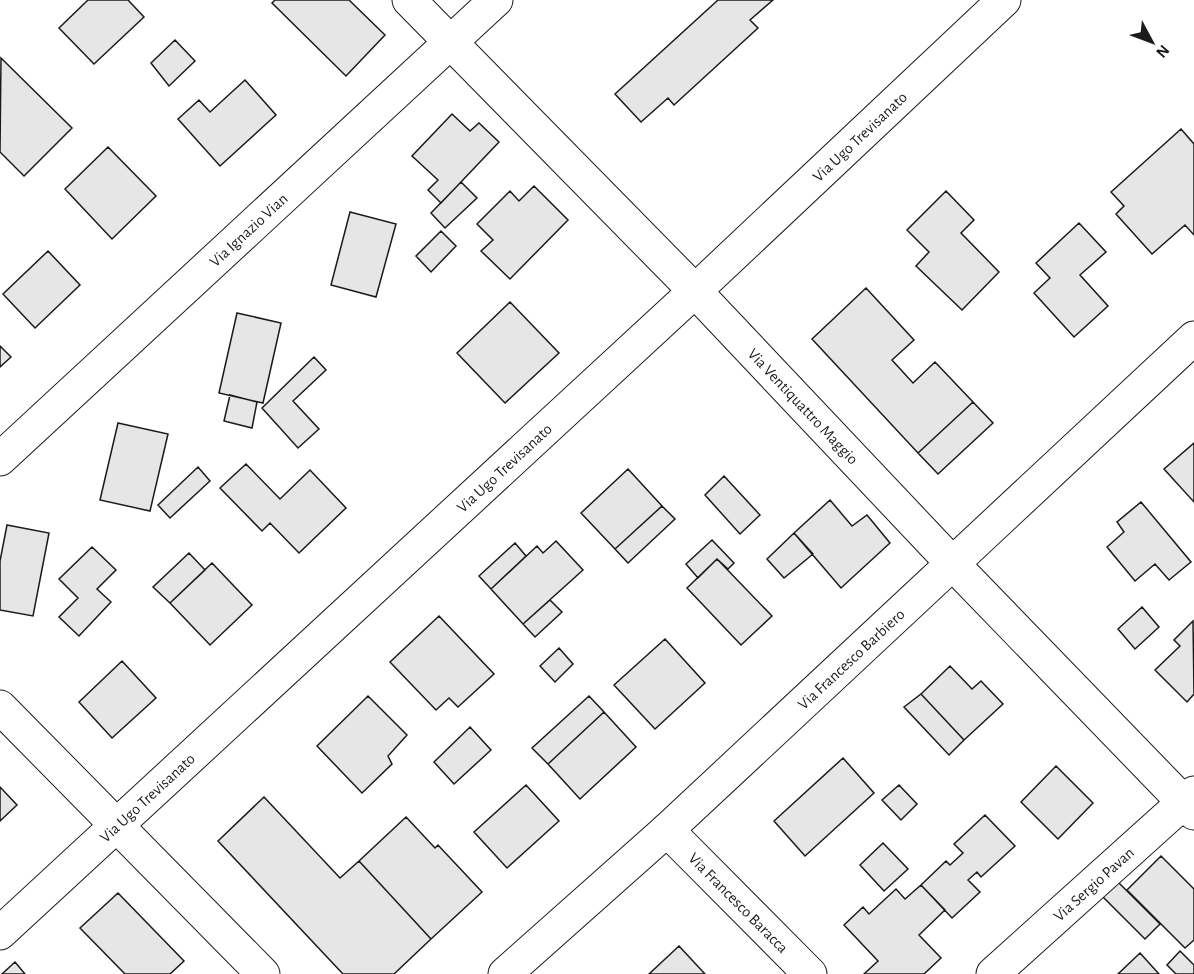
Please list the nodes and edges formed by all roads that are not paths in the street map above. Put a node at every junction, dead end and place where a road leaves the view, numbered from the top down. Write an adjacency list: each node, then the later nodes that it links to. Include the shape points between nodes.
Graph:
1 (410, 0): 4 (street, Via Ventiquattro Maggio)
2 (496, 0): 4 (street, Via Ignazio Vian)
3 (1004, 0): 5 (street, Via Ugo Trevisanato)
4 (450, 41): 5 (street, Via Ventiquattro Maggio); 7 (street, Via Ignazio Vian)
5 (694, 291): 8 (street, Via Ventiquattro Maggio); 11 (street, Via Ugo Trevisanato)
6 (1194, 339): 8 (street, Via Francesco Barbiero)
7 (0, 459)
8 (952, 563): 10 (street, Via Ventiquattro Maggio); 12 (street, Via Francesco Barbiero)
9 (0, 707): 11 (street)
10 (1190, 803): 17 (street, Via Sergio Pavan)
11 (117, 825): 13 (street, Via Ugo Trevisanato); 14 (street)
12 (667, 830): 15 (street, Via Francesco Barbiero); 16 (street, Via Francesco Baracca)
13 (0, 933)
14 (262, 974)
15 (505, 974)
16 (810, 974)
17 (993, 974)

